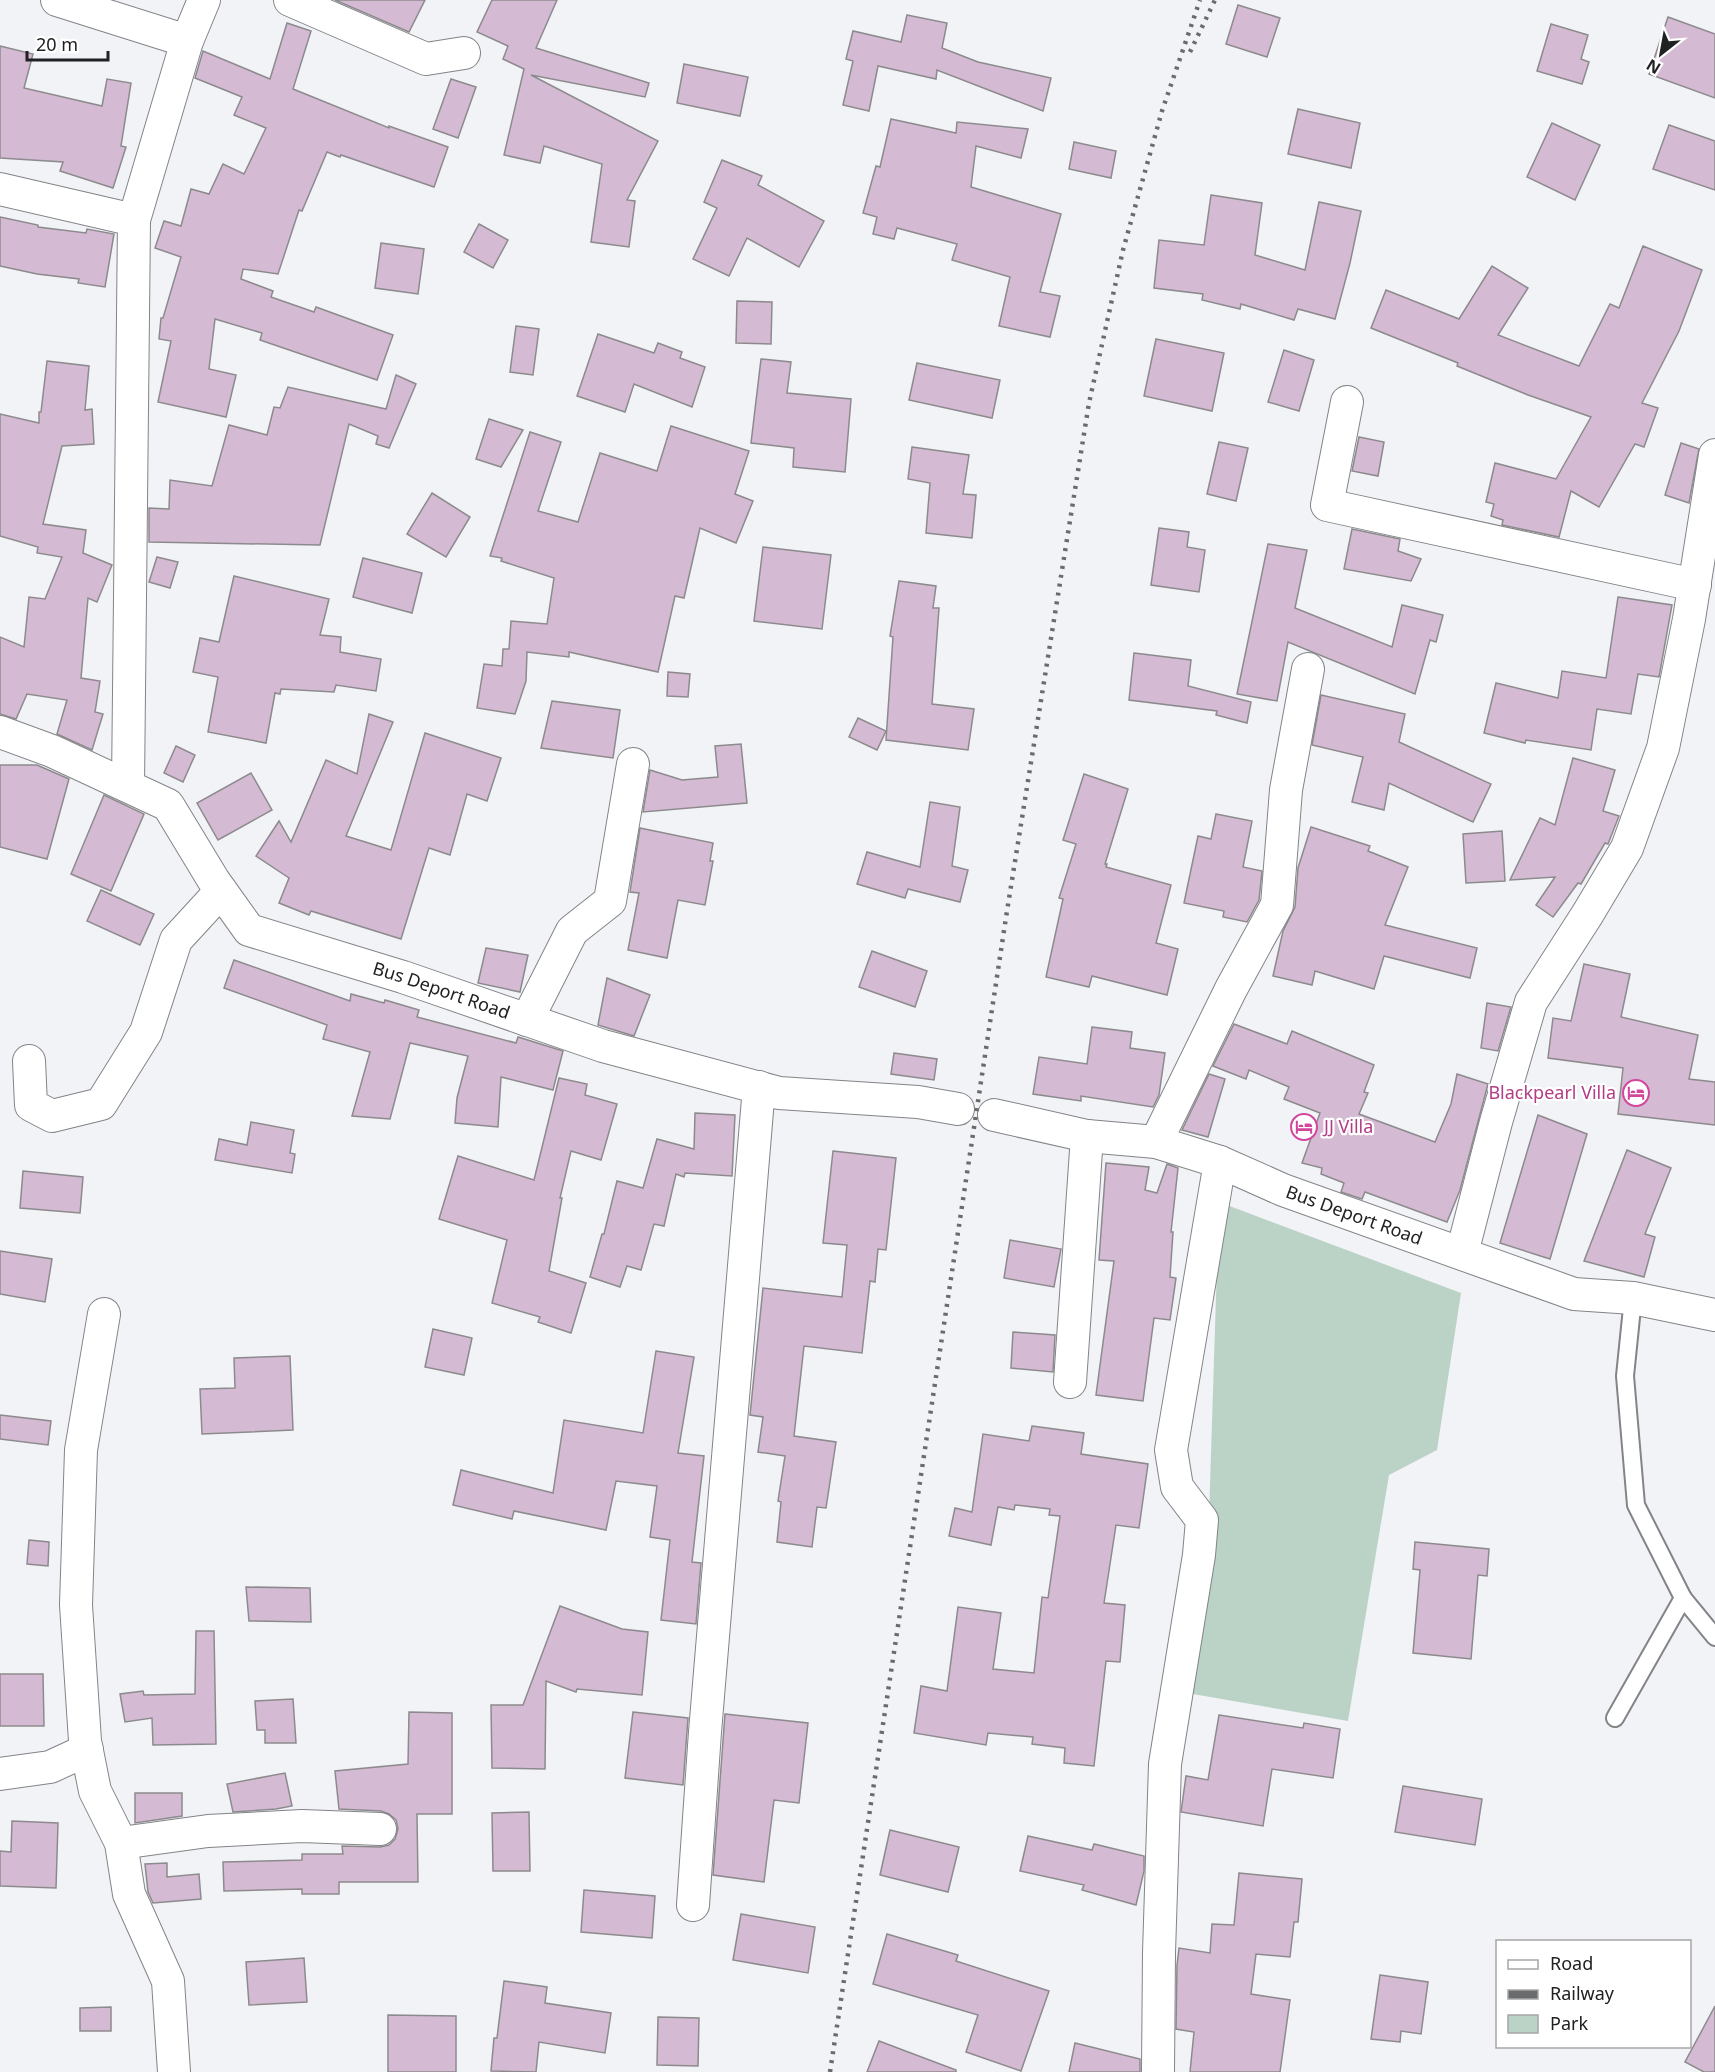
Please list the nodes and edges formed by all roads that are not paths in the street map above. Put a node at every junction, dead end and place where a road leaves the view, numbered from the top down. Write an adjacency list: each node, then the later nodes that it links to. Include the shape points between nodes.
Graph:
1 (57, 0): 4 (street)
2 (204, 0): 4 (street)
3 (290, 0): 5 (street, via 426,59)
4 (187, 41): 7 (street)
5 (464, 52)
6 (0, 189): 7 (street)
7 (134, 220): 14 (street)
8 (1347, 402): 10 (street, via 1327,505)
9 (1715, 455): 10 (street)
10 (1695, 585): 24 (street, via 1663,748 1626,848 1531,1002)
11 (1308, 669): 22 (street, via 1286,790 1277,905)
12 (0, 732): 14 (street, Bus Deport Road)
13 (633, 765): 16 (street, via 610,902 572,931)
14 (128, 786): 15 (street, Bus Deport Road, via 168,805)
15 (221, 891): 16 (street, Bus Deport Road, via 249,930); 17 (street, via 176,940 147,1032 101,1104 52,1116 31,1105)
16 (527, 1020): 18 (street, Bus Deport Road, via 603,1046)
17 (29, 1061)
18 (759, 1087): 19 (street, Bus Deport Road, via 779,1093 918,1102); 36 (street)
19 (958, 1109)
20 (994, 1115): 21 (street, Bus Deport Road)
21 (1087, 1136): 22 (street, Bus Deport Road); 28 (street)
22 (1156, 1142): 23 (street, Bus Deport Road)
23 (1220, 1162): 24 (street, Bus Deport Road, via 1283,1190); 38 (street, via 1171,1450 1177,1487 1202,1520 1165,1764)
24 (1462, 1253): 25 (street, Bus Deport Road, via 1574,1294)
25 (1633, 1298): 27 (street, Bus Deport Road); 29 (lane, via 1625,1376 1636,1506)
26 (104, 1314): 32 (street, via 81,1450 76,1605)
27 (1715, 1315)
28 (1070, 1382)
29 (1683, 1598): 30 (lane); 31 (lane)
30 (1715, 1637)
31 (1615, 1718)
32 (87, 1750): 33 (street, via 50,1767); 35 (street, via 95,1791)
33 (0, 1774)
34 (380, 1829): 35 (street, via 302,1826 208,1831)
35 (121, 1843): 37 (street, via 129,1894 168,1981)
36 (693, 1905)
37 (174, 2072)
38 (1158, 2072)

